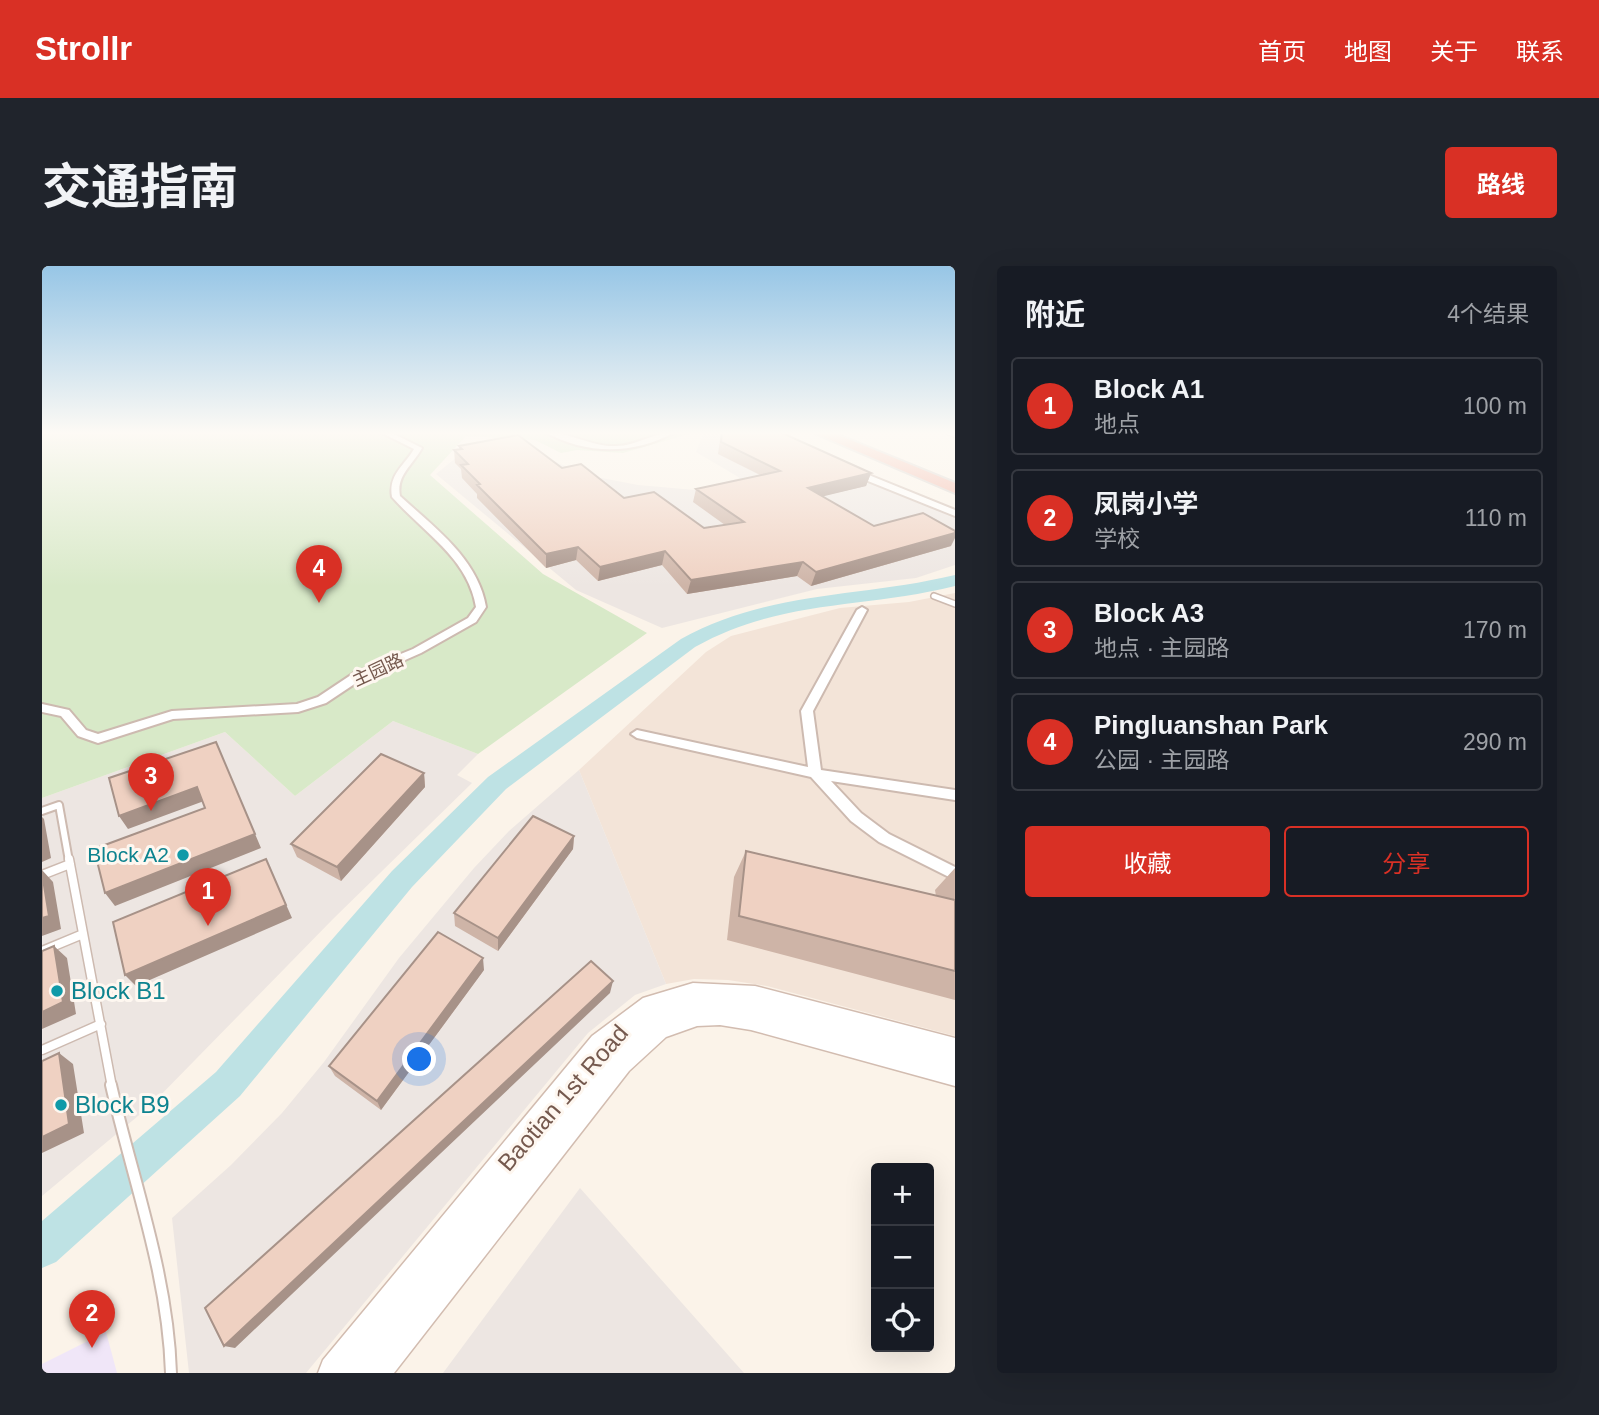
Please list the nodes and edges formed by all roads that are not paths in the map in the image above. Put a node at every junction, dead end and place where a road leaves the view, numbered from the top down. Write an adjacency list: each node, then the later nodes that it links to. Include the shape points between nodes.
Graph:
1 (395, 484): 7 (street, 主园路, via 396,497 445,541 478,589 481,607 472,620 405,658 353,679 322,700 298,708 172,715 99,739 82,733 65,713)
2 (883, 484): 3 (street)
3 (955, 513)
4 (934, 596): 5 (lane)
5 (955, 604)
6 (862, 610): 9 (street, via 807,711)
7 (42, 708)
8 (637, 734): 9 (street)
9 (815, 774): 10 (street); 13 (street, via 848,810 884,838)
10 (955, 795)
11 (42, 811): 12 (lane, via 59,805)
12 (70, 864): 14 (lane); 15 (lane)
13 (955, 874)
14 (42, 875)
15 (83, 934): 16 (lane); 17 (lane)
16 (42, 951)
17 (101, 1024): 18 (lane); 21 (lane, via 167,1321)
18 (42, 1050)
19 (955, 1051): 22 (main road, Baotian 1st Road, via 730,995 699,994 645,1009 602,1045)
20 (955, 1072): 23 (main road, Baotian 1st Road, via 751,1017 697,1013 658,1027 619,1061)
21 (171, 1373)
22 (336, 1373)
23 (372, 1373)

